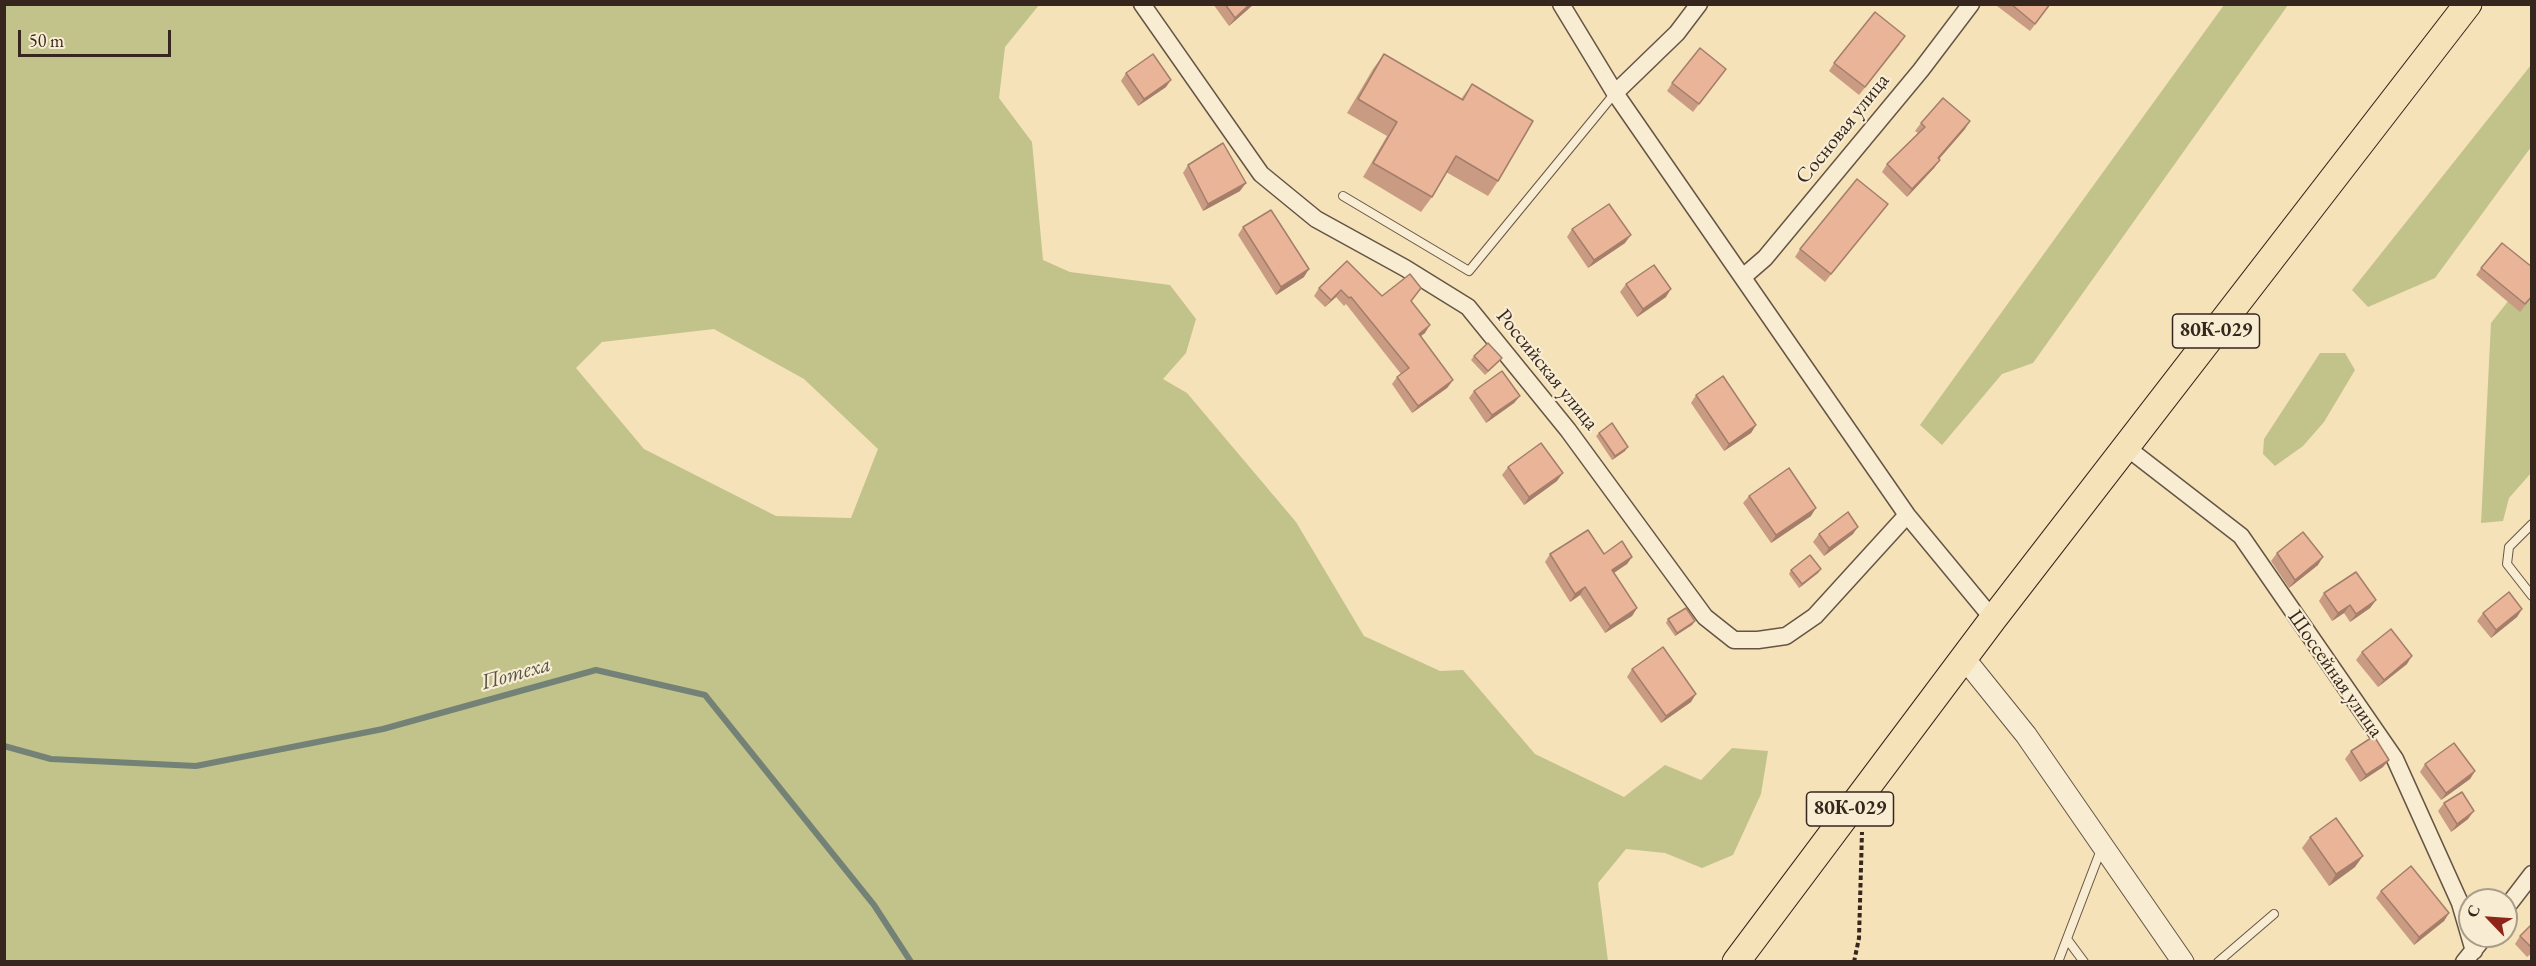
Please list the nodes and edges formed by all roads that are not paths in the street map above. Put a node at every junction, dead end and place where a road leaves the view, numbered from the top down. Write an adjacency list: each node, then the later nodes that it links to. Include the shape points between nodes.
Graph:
1 (1142, 4): 10 (street, Российская улица, via 1261,174 1316,219 1468,307 1568,430 1705,617 1734,640 1786,636 1815,616)
2 (1561, 4): 6 (street)
3 (1699, 4): 6 (street, via 1677,33)
4 (1971, 4): 8 (street, Сосновая улица, via 1765,258)
5 (2468, 4): 9 (main road, 80К-029)
6 (1614, 93): 7 (lane, via 1469,271); 8 (street)
7 (1342, 196)
8 (1743, 277): 10 (street)
9 (2126, 447): 13 (main road, 80К-029); 20 (street, Шоссейная улица, via 2241,536 2395,759 2460,903)
10 (1907, 515): 13 (street)
11 (2532, 524): 12 (lane, via 2509,547 2506,564)
12 (2532, 596)
13 (1993, 619): 14 (main road, 80К-029)
14 (1964, 657): 15 (street, via 2026,735); 21 (main road, 80К-029)
15 (2102, 847): 19 (lane); 24 (street)
16 (2532, 874): 17 (street)
17 (2518, 892)
18 (2274, 914): 25 (lane)
19 (2067, 939): 22 (lane); 23 (lane)
20 (2469, 956)
21 (1736, 962)
22 (2058, 962)
23 (2084, 962)
24 (2183, 962)
25 (2218, 962)

